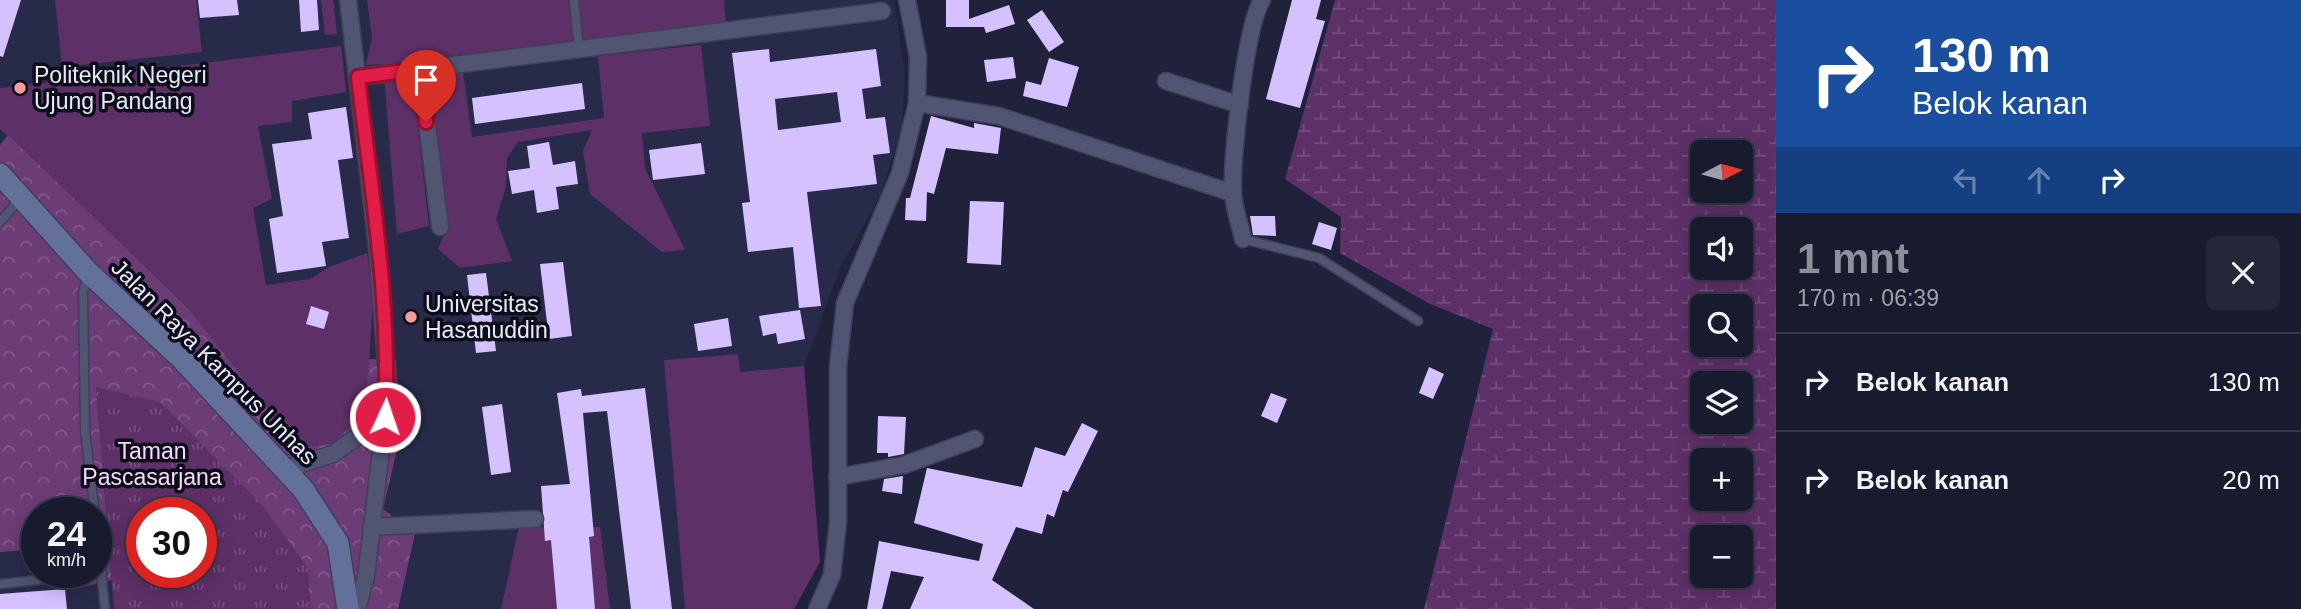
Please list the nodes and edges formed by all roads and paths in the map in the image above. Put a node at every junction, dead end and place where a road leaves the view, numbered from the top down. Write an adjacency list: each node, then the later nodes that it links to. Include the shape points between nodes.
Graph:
1 (348, 0): 8 (street)
2 (575, 0): 6 (lane)
3 (907, 0): 11 (street)
4 (1262, 0): 10 (street)
5 (882, 11): 6 (street)
6 (579, 49): 7 (street)
7 (420, 69): 8 (street); 16 (street)
8 (358, 77): 20 (street, via 384,337)
9 (1166, 81): 10 (street)
10 (1240, 105): 13 (street)
11 (930, 106): 13 (street, via 999,116); 23 (street, via 845,303 838,367)
12 (0, 174): 14 (street, Jalan Raya Kampus Unhas)
13 (1232, 193): 17 (street)
14 (20, 198): 15 (lane); 18 (street, Jalan Raya Kampus Unhas)
15 (0, 222)
16 (440, 227)
17 (1243, 239): 19 (lane, via 1319,258)
18 (88, 272): 22 (street, Jalan Raya Kampus Unhas, via 181,358); 24 (lane, via 83,292 85,431)
19 (1418, 321)
20 (385, 417): 22 (street, via 332,454); 26 (street)
21 (975, 439): 23 (street, via 904,465)
22 (285, 469): 31 (street, Jalan Raya Kampus Unhas, via 338,544)
23 (837, 477): 33 (street, via 832,575)
24 (93, 497)
25 (535, 519): 26 (street)
26 (372, 527): 32 (street)
27 (21, 582): 28 (lane)
28 (0, 584)
29 (103, 588): 30 (lane)
30 (105, 609)
31 (348, 609)
32 (357, 609)
33 (817, 609)

